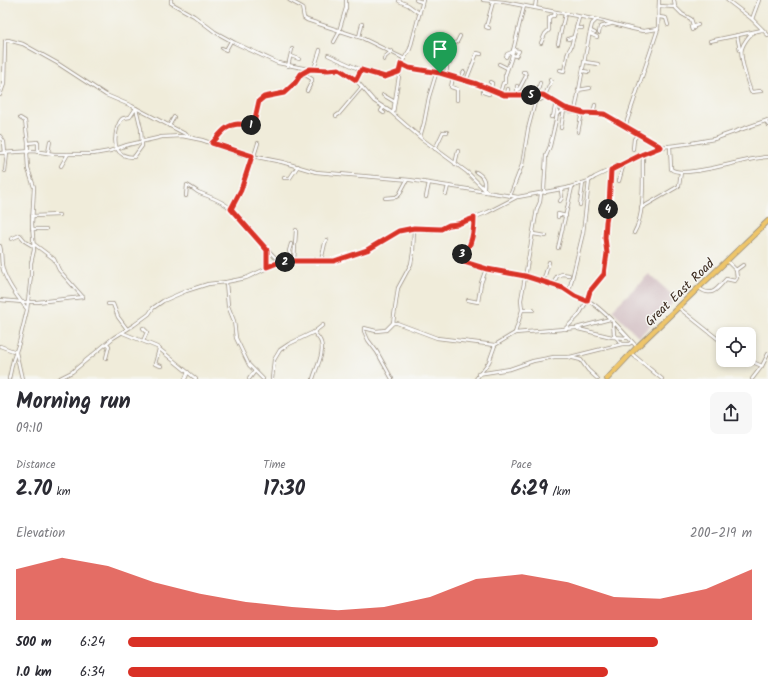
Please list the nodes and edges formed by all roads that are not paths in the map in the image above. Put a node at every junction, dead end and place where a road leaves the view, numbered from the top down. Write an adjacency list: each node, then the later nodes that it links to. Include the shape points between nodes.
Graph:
1 (171, 0): 45 (street, via 171,3)
2 (289, 0): 35 (street, via 302,7 304,18 307,20)
3 (346, 0): 35 (street)
4 (416, 0): 12 (street)
5 (482, 0): 13 (street)
6 (536, 0): 17 (street)
7 (659, 0): 15 (street)
8 (674, 0): 16 (street)
9 (727, 0): 23 (street)
10 (758, 0): 23 (street)
11 (399, 1): 19 (street)
12 (423, 1): 19 (street)
13 (492, 2): 14 (street); 29 (street, via 486,27)
14 (524, 6): 17 (street); 55 (street)
15 (659, 6): 16 (street); 22 (street)
16 (675, 7): 28 (street, via 691,19 693,28)
17 (535, 8): 18 (street)
18 (555, 12): 20 (street); 49 (street, via 554,16 549,18 549,30 544,34)
19 (419, 13): 65 (street, via 413,41)
20 (565, 14): 21 (street); 50 (street)
21 (579, 18): 24 (street); 30 (street)
22 (659, 18): 27 (street, via 666,18); 33 (street)
23 (752, 19): 34 (street)
24 (597, 20): 25 (street); 32 (street); 37 (street, via 592,24)
25 (611, 23): 32 (street); 33 (street, via 643,31)
26 (362, 24): 41 (street)
27 (668, 25)
28 (698, 25)
29 (490, 28)
30 (575, 28): 31 (street); 42 (street)
31 (582, 28)
32 (600, 28): 37 (street, via 597,33)
33 (658, 29): 132 (street)
34 (762, 30): 36 (street); 39 (street)
35 (339, 31): 41 (street); 48 (street)
36 (753, 32): 38 (street); 57 (street, via 742,47)
37 (590, 33): 43 (street); 67 (street)
38 (737, 35): 47 (street); 57 (street)
39 (768, 35)
40 (460, 36): 53 (street, via 457,42)
41 (359, 37): 56 (street)
42 (574, 37): 44 (street); 77 (street, via 564,71)
43 (597, 37)
44 (568, 39)
45 (231, 41): 51 (street, via 226,50); 72 (street)
46 (437, 41): 53 (street, via 443,42)
47 (710, 41)
48 (334, 42)
49 (541, 43)
50 (558, 44)
51 (222, 48)
52 (292, 49): 61 (street)
53 (446, 49): 63 (street)
54 (320, 50): 74 (street)
55 (513, 51): 60 (street); 60 (street, via 519,51 516,56); 62 (street)
56 (392, 52): 65 (street); 66 (street)
57 (741, 53): 102 (street, via 751,92)
58 (481, 54): 91 (street, via 477,53)
59 (328, 55): 76 (street)
60 (512, 55): 75 (street)
61 (291, 56): 64 (street); 72 (street)
62 (506, 57)
63 (443, 58): 68 (street); 85 (street)
64 (299, 59)
65 (405, 59): 69 (street)
66 (384, 60)
67 (585, 62): 71 (street); 78 (street)
68 (450, 63)
69 (401, 64): 80 (street); 81 (street, via 416,70)
70 (499, 64): 75 (street)
71 (598, 64)
72 (288, 66): 74 (street)
73 (448, 67): 86 (street)
74 (312, 69): 79 (street); 89 (street, via 339,69)
75 (507, 69): 103 (street, via 506,83 503,83)
76 (361, 70): 80 (street, via 385,77); 89 (street)
77 (560, 70)
78 (583, 71): 84 (street); 100 (street)
79 (306, 72): 101 (street, via 306,76 312,79); 144 (street, via 301,74 284,93 264,97 259,101 254,123 229,126)
80 (399, 72): 113 (street)
81 (434, 72): 85 (street); 138 (street, via 436,74)
82 (464, 72): 88 (street)
83 (523, 72): 105 (street, via 526,76)
84 (589, 72)
85 (440, 73): 86 (street)
86 (446, 75): 87 (street)
87 (453, 77): 88 (street); 111 (street, via 451,87 458,89)
88 (460, 79): 91 (street)
89 (356, 80): 95 (street)
90 (550, 80): 110 (street)
91 (466, 81): 96 (street)
92 (490, 82): 98 (street)
93 (540, 84): 108 (street)
94 (517, 86): 105 (street)
95 (362, 87): 116 (street, via 374,101); 125 (street)
96 (484, 87): 98 (street); 104 (street, via 483,92)
97 (590, 88): 100 (street)
98 (490, 89): 103 (street)
99 (508, 89): 109 (street)
100 (578, 90): 119 (street)
101 (306, 91)
102 (761, 91)
103 (500, 93): 109 (street)
104 (489, 94)
105 (518, 94): 108 (street); 109 (street)
106 (0, 95): 117 (street, via 4,84 4,44 8,40 23,44 106,95)
107 (383, 95): 113 (street)
108 (538, 95): 110 (street); 112 (street)
109 (507, 96)
110 (545, 96): 112 (street); 114 (street)
111 (457, 100)
112 (536, 100): 183 (street, via 522,165)
113 (395, 102): 122 (street)
114 (557, 103): 118 (street); 124 (street); 127 (street)
115 (595, 106): 123 (street)
116 (384, 107): 121 (street, via 381,112); 122 (street)
117 (136, 108): 131 (street); 141 (street); 147 (street, via 130,117 120,120 115,137)
118 (564, 109): 119 (street); 124 (street); 133 (street)
119 (575, 111): 120 (street)
120 (582, 112): 123 (street); 135 (street)
121 (384, 113)
122 (393, 113): 138 (street)
123 (594, 113): 132 (street, via 604,114)
124 (557, 114): 179 (street, via 546,156)
125 (336, 116)
126 (174, 117): 131 (street)
127 (551, 117)
128 (20, 118): 143 (street, via 25,121)
129 (767, 121): 130 (street); 145 (street, via 714,139)
130 (768, 125)
131 (169, 126): 139 (street)
132 (625, 127): 136 (street)
133 (561, 128)
134 (447, 132): 148 (street, via 443,132)
135 (578, 132)
136 (639, 133): 146 (street); 149 (street, via 634,139)
137 (0, 136): 154 (street)
138 (420, 137): 148 (street)
139 (193, 138): 141 (street, via 169,136); 144 (street)
140 (50, 141): 155 (street)
141 (141, 142): 147 (street); 147 (street, via 142,146 134,156 128,157)
142 (258, 142): 158 (street)
143 (28, 143): 151 (street); 152 (street, via 38,142)
144 (212, 143): 158 (street)
145 (670, 146): 146 (street); 167 (street, via 670,169 673,172)
146 (661, 147): 157 (street)
147 (116, 149): 156 (street, via 103,153)
148 (436, 149): 161 (street)
149 (633, 149)
150 (458, 151): 161 (street)
151 (28, 152): 152 (street); 154 (street); 192 (street, via 28,169 34,187)
152 (38, 152): 155 (street)
153 (0, 153): 154 (street)
154 (6, 153): 165 (street)
155 (48, 153): 156 (street)
156 (68, 154): 162 (street)
157 (643, 154): 160 (street); 189 (street)
158 (253, 156): 163 (street); 190 (street)
159 (768, 157): 167 (street, via 694,172)
160 (624, 162): 164 (street); 171 (street)
161 (456, 164): 176 (street)
162 (61, 166)
163 (298, 166): 168 (street, via 290,178); 169 (street, via 326,174)
164 (611, 170): 170 (street); 229 (street, via 604,274 590,291)
165 (5, 171)
166 (476, 172): 176 (street, via 485,182)
167 (681, 172): 189 (street, via 679,186)
168 (284, 178)
169 (407, 180): 172 (street); 186 (street, via 399,195)
170 (589, 181): 173 (street); 226 (street, via 583,233)
171 (619, 181)
172 (429, 183): 174 (street); 184 (street)
173 (583, 183): 175 (street); 188 (street)
174 (448, 186): 178 (street); 180 (street)
175 (572, 187): 177 (street); 193 (street)
176 (484, 188): 178 (street)
177 (561, 190): 179 (street); 187 (street)
178 (488, 192): 183 (street)
179 (545, 193): 181 (street)
180 (446, 194)
181 (541, 194): 185 (street); 202 (street)
182 (186, 196): 190 (street, via 187,186 216,198)
183 (510, 196): 185 (street)
184 (426, 197)
185 (518, 197): 195 (street)
186 (385, 198)
187 (560, 201)
188 (580, 205)
189 (642, 208): 201 (street)
190 (231, 209): 210 (street)
191 (59, 215): 192 (street)
192 (32, 216): 198 (street)
193 (566, 216): 194 (street, via 558,214); 209 (street)
194 (558, 217)
195 (474, 218): 197 (street, via 441,229); 218 (street, via 470,244 460,259)
196 (768, 221): 213 (highway, Great East Road)
197 (414, 228): 212 (street, via 399,231 356,254 334,261); 238 (street, via 411,264 398,288)
198 (32, 229): 199 (street); 207 (street)
199 (46, 229)
200 (296, 230): 211 (street)
201 (634, 233)
202 (533, 234): 203 (street); 221 (street)
203 (546, 236)
204 (11, 238): 207 (street, via 20,235 26,242)
205 (327, 240): 212 (street)
206 (291, 244): 211 (street, via 289,251)
207 (34, 245): 231 (street); 231 (street, via 54,258 59,270 83,297)
208 (0, 246): 230 (street, via 2,267)
209 (558, 248)
210 (267, 250): 214 (street); 217 (street)
211 (293, 261): 212 (street); 214 (street)
212 (320, 261)
213 (727, 261): 219 (street); 225 (highway, Great East Road)
214 (280, 262): 217 (street)
215 (549, 262): 223 (street)
216 (743, 265): 219 (street)
217 (267, 267): 222 (street, via 246,278)
218 (486, 269): 221 (street); 228 (street, via 478,302)
219 (736, 270): 225 (street, via 737,278 734,281 726,279 715,291 708,293)
220 (569, 275): 224 (street, via 557,276)
221 (525, 276): 223 (street); 235 (street)
222 (226, 282): 242 (street, via 208,284 174,296); 266 (street, via 228,306 234,321 236,338 246,360)
223 (543, 282): 224 (street)
224 (553, 285): 226 (street)
225 (699, 288): 233 (highway, Great East Road)
226 (569, 291): 229 (street)
227 (0, 300): 230 (street)
228 (468, 300)
229 (587, 301): 237 (street); 243 (street, via 579,315)
230 (22, 302): 231 (street); 234 (street)
231 (28, 302): 234 (street)
232 (108, 304): 242 (street, via 113,304)
233 (679, 308): 247 (street); 256 (highway, Great East Road)
234 (28, 310): 258 (street)
235 (522, 310): 236 (street); 246 (street)
236 (533, 310)
237 (612, 321): 241 (street); 248 (street); 249 (street)
238 (393, 323): 254 (street, via 403,324 437,338); 278 (street, via 386,330 364,329)
239 (323, 325): 244 (street)
240 (144, 328): 250 (street, via 146,332)
241 (576, 328): 243 (street); 248 (street)
242 (127, 329): 245 (street)
243 (564, 330): 246 (street)
244 (314, 332): 276 (street, via 280,350 274,360); 277 (street, via 322,346)
245 (123, 333): 250 (street); 252 (street)
246 (515, 333): 254 (street)
247 (716, 337)
248 (616, 338): 249 (street); 253 (street)
249 (628, 338): 251 (street)
250 (143, 341): 257 (street)
251 (632, 342): 253 (street); 256 (street)
252 (107, 344): 262 (street, via 109,346); 271 (street, via 72,372)
253 (622, 344): 261 (street)
254 (495, 345): 268 (street, via 489,362)
255 (0, 346): 258 (street)
256 (637, 347): 259 (highway, Great East Road)
257 (159, 349): 264 (street, via 155,364); 267 (street)
258 (16, 352): 269 (street); 270 (street)
259 (632, 354): 281 (highway, Great East Road); 282 (street)
260 (768, 354): 265 (street)
261 (568, 357): 268 (street, via 554,357 510,369); 280 (street, via 581,360)
262 (106, 358)
263 (756, 363): 265 (street)
264 (161, 366)
265 (762, 366): 283 (street)
266 (255, 371): 274 (street); 275 (street)
267 (188, 372): 272 (street); 273 (street)
268 (478, 374): 279 (street)
269 (9, 379)
270 (22, 379)
271 (58, 379)
272 (186, 379)
273 (196, 379)
274 (249, 379)
275 (263, 379)
276 (272, 379)
277 (313, 379)
278 (392, 379)
279 (476, 379)
280 (598, 379)
281 (607, 379)
282 (662, 379)
283 (752, 379)

